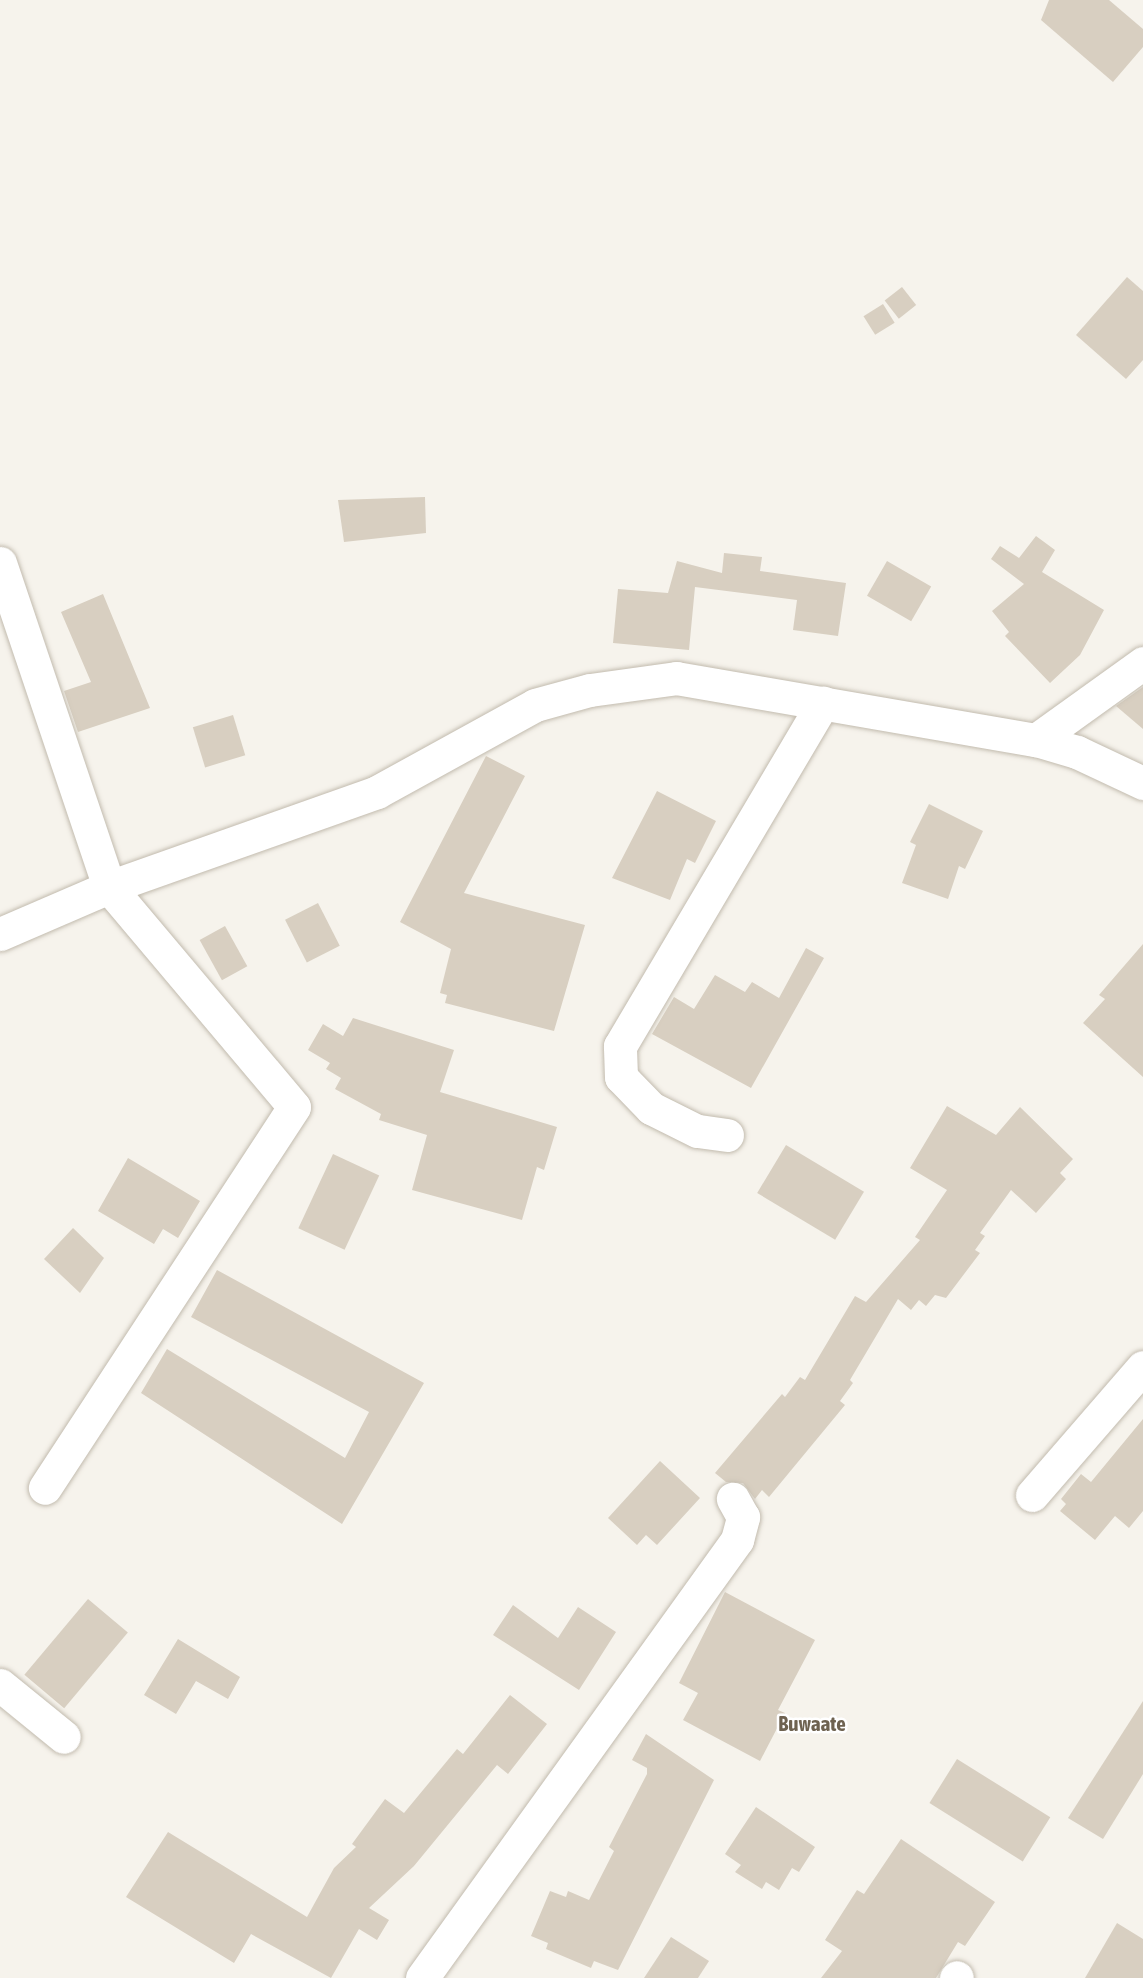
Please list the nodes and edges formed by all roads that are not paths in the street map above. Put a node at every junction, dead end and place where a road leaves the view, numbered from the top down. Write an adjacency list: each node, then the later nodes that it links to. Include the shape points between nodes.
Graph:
1 (0, 564): 6 (street)
2 (1143, 663): 4 (street)
3 (823, 703): 4 (street); 6 (street, via 676,678 590,690 535,705 377,792); 8 (street, via 620,1046 621,1077 651,1108 696,1131)
4 (1036, 740): 5 (street, via 1077,752)
5 (1143, 783)
6 (109, 887): 7 (street); 10 (street, via 294,1107)
7 (0, 934)
8 (727, 1135)
9 (1143, 1367): 11 (street)
10 (45, 1488)
11 (1032, 1494)
12 (733, 1499): 15 (street, via 743,1517 737,1539)
13 (0, 1685): 14 (street)
14 (64, 1737)
15 (422, 1978)

